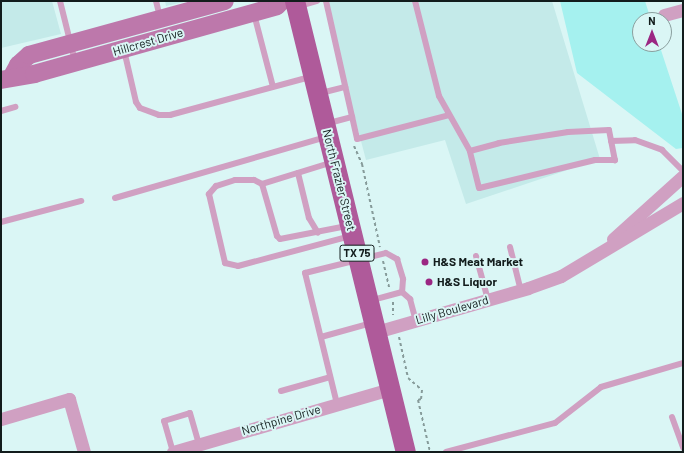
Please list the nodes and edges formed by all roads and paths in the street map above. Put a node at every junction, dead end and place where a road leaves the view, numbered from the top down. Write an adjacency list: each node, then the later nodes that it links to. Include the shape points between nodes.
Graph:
1 (60, 1): 12 (lane)
2 (156, 1): 11 (lane)
3 (316, 1): 7 (lane)
4 (326, 1): 18 (lane)
5 (415, 1): 21 (lane, via 439,96)
6 (218, 2): 11 (street, Hillcrest Drive)
7 (291, 3): 9 (street, Hillcrest Drive); 16 (main road, North Frazier Street / TX 75)
8 (683, 10): 10 (street)
9 (253, 12): 13 (street, Hillcrest Drive); 17 (lane)
10 (672, 13)
11 (160, 18): 12 (street, Hillcrest Drive)
12 (70, 42): 14 (lane); 15 (street, Hillcrest Drive, via 29,55)
13 (124, 49): 14 (street, Hillcrest Drive); 17 (lane, via 136,102 140,108 159,115 170,115)
14 (75, 62): 15 (street, Hillcrest Drive, via 34,74)
15 (7, 78)
16 (316, 85): 17 (lane); 18 (lane); 23 (main road, North Frazier Street / TX 75)
17 (273, 87)
18 (345, 87): 22 (lane)
19 (15, 107): 20 (lane)
20 (1, 111)
21 (449, 115): 22 (lane, via 357,139); 26 (lane)
22 (352, 117): 23 (lane)
23 (327, 130): 27 (main road, North Frazier Street / TX 75); 32 (lane)
24 (612, 141): 26 (lane, via 609,130 568,132 499,143); 26 (lane, via 615,160 595,160 479,188); 28 (lane, via 635,140 662,150)
25 (353, 143): 39 (path, via 362,164)
26 (470, 151)
27 (334, 162): 29 (lane); 36 (main road, North Frazier Street / TX 75)
28 (683, 171)
29 (298, 173): 31 (lane); 37 (lane, via 308,218)
30 (683, 176): 41 (street, Lilly Boulevard)
31 (262, 184): 36 (lane, via 254,180 235,180 216,186 209,194 225,263 238,266); 37 (lane, via 277,236 289,239)
32 (115, 198)
33 (81, 201): 35 (lane)
34 (683, 203): 41 (street, Lilly Boulevard)
35 (1, 222)
36 (351, 230): 37 (lane); 42 (main road, North Frazier Street / TX 75)
37 (318, 233)
38 (510, 247): 43 (lane)
39 (381, 254): 42 (lane); 44 (lane, via 386,253 397,259 403,279); 45 (path)
40 (476, 256): 46 (lane)
41 (592, 258): 43 (street, Lilly Boulevard, via 561,276)
42 (358, 260): 47 (main road, North Frazier Street / TX 75); 51 (lane, via 305,273)
43 (521, 291): 46 (street, Lilly Boulevard)
44 (402, 292): 45 (lane); 48 (lane, via 410,299)
45 (391, 295): 47 (lane); 49 (path)
46 (488, 300): 48 (street, Lilly Boulevard)
47 (368, 301): 50 (main road, North Frazier Street / TX 75)
48 (416, 321): 49 (street, Lilly Boulevard)
49 (396, 326): 50 (street, Lilly Boulevard); 64 (path, via 408,378 422,390 421,399 418,400)
50 (375, 327): 51 (lane); 54 (main road, North Frazier Street / TX 75)
51 (321, 337): 53 (lane)
52 (683, 363): 65 (lane, via 601,386 555,423)
53 (330, 377): 55 (lane); 56 (lane)
54 (390, 389): 56 (street, Northpine Drive); 63 (main road, North Frazier Street / TX 75)
55 (281, 391)
56 (337, 404): 59 (street, Northpine Drive)
57 (672, 417): 60 (lane)
58 (1, 419): 61 (street, via 69,399)
59 (200, 444): 62 (street, Northpine Drive); 62 (lane, via 190,413 164,421)
60 (683, 448)
61 (84, 452)
62 (173, 452)
63 (406, 452)
64 (430, 452)
65 (446, 452)

